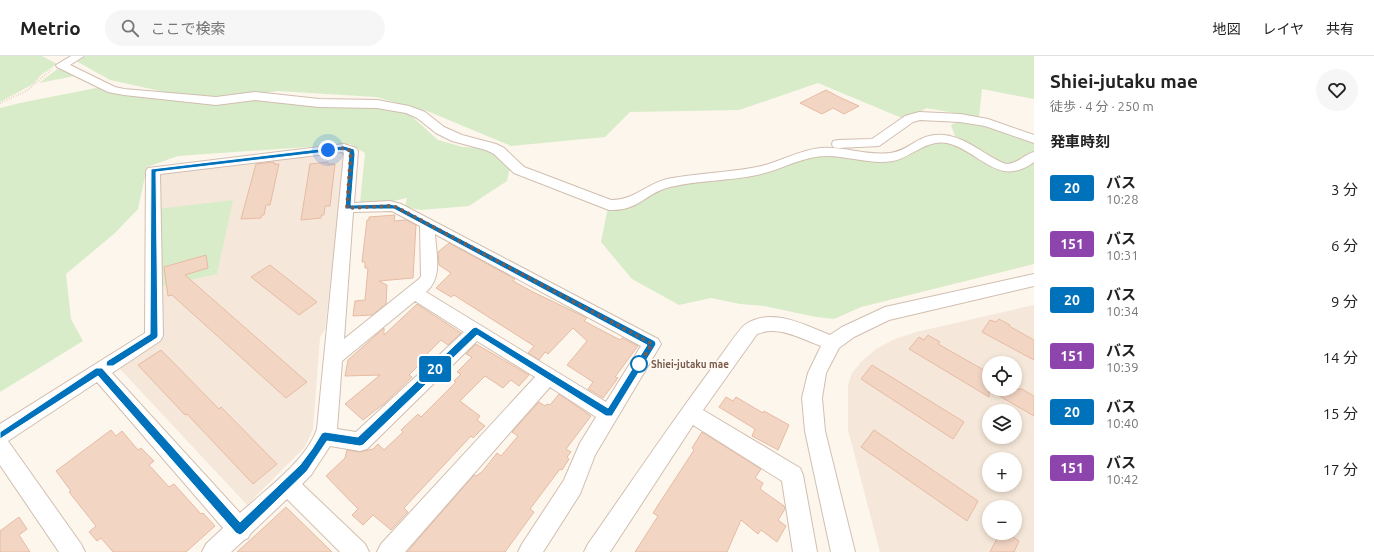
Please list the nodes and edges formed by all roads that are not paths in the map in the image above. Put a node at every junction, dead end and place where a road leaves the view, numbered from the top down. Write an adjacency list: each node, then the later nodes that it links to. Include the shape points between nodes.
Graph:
1 (79, 56): 4 (street, via 61,65 112,90 124,92 216,101 254,96 319,103 377,104 409,110 451,136 500,151 519,170 535,178 609,206 619,207 635,201 663,184 756,171 808,154 892,157 931,139 943,138 960,144 1004,167 1019,166)
2 (1034, 139): 3 (street, via 988,123 960,118 919,116 909,119 874,143)
3 (798, 145)
4 (1034, 156)
5 (347, 208): 6 (street, via 396,207); 11 (street); 12 (street, via 352,154 344,148 153,171 154,336)
6 (427, 224): 8 (street, via 429,276 426,283); 15 (street, via 652,344)
7 (1034, 280): 10 (street, via 885,314)
8 (414, 292): 9 (street); 11 (street)
9 (476, 331): 13 (street); 17 (street, via 360,442)
10 (832, 343): 14 (street, via 777,324 765,324 751,329); 28 (street, via 817,373 812,398 815,432)
11 (334, 357): 17 (street)
12 (99, 371): 16 (street); 20 (street)
13 (548, 376): 15 (street); 24 (street)
14 (690, 413): 26 (street); 27 (street, via 792,475)
15 (609, 414): 25 (street, via 587,450 572,487)
16 (0, 434)
17 (325, 436): 19 (street, via 304,468)
18 (0, 447): 21 (street)
19 (287, 484): 20 (street); 23 (street)
20 (240, 530): 22 (street)
21 (73, 552)
22 (214, 552)
23 (357, 552)
24 (389, 552)
25 (530, 552)
26 (596, 552)
27 (805, 552)
28 (843, 552)

